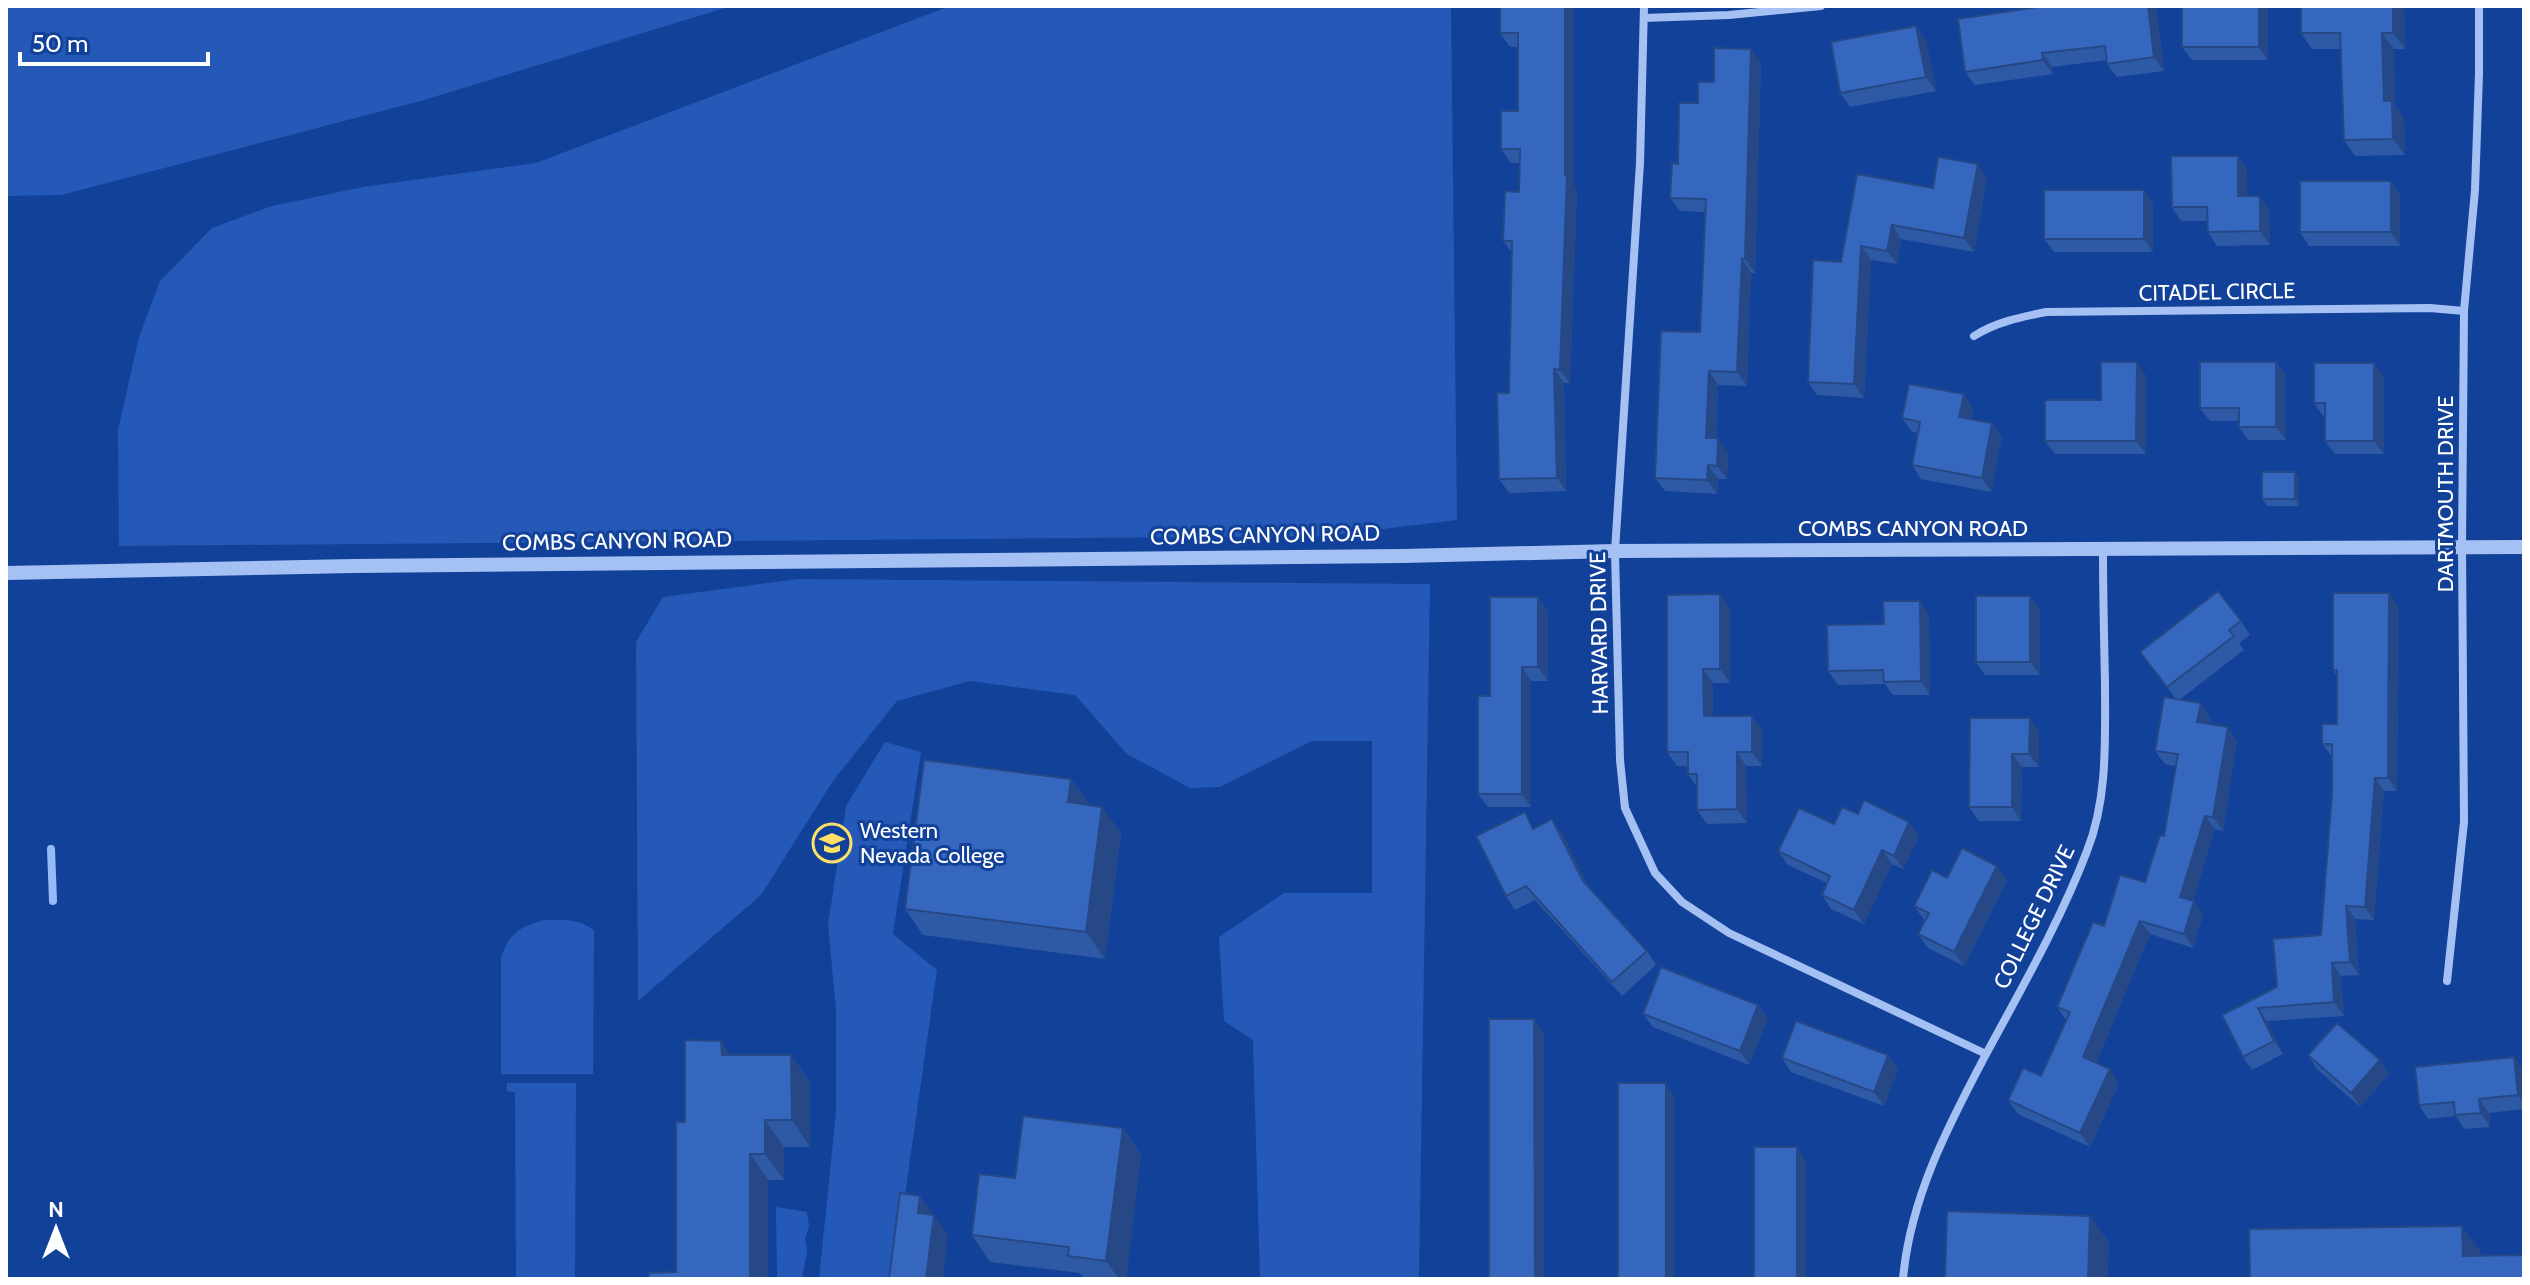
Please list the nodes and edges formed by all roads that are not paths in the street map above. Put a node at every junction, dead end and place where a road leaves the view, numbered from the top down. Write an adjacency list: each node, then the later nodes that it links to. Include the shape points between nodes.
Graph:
1 (1644, 6): 4 (street, HARVARD DRIVE)
2 (1821, 6): 4 (street)
3 (2479, 6): 5 (street, DARTMOUTH DRIVE, via 2475,190)
4 (1644, 18): 10 (street, HARVARD DRIVE)
5 (2464, 311): 6 (street, CITADEL CIRCLE, via 2046,312); 7 (street, DARTMOUTH DRIVE)
6 (1974, 336)
7 (2462, 546): 8 (street, COMBS CANYON ROAD); 9 (street, COMBS CANYON ROAD); 12 (street, DARTMOUTH DRIVE, via 2464,822)
8 (2524, 547)
9 (2103, 549): 10 (street, COMBS CANYON ROAD); 13 (street, COLLEGE DRIVE, via 2105,739 2100,806 2063,906)
10 (1615, 551): 11 (street, COMBS CANYON ROAD); 13 (street, HARVARD DRIVE, via 1625,808 1655,873 1682,902 1729,933)
11 (6, 573)
12 (2447, 981)
13 (1986, 1054): 14 (street, COLLEGE DRIVE, via 1921,1190)
14 (1903, 1279)

